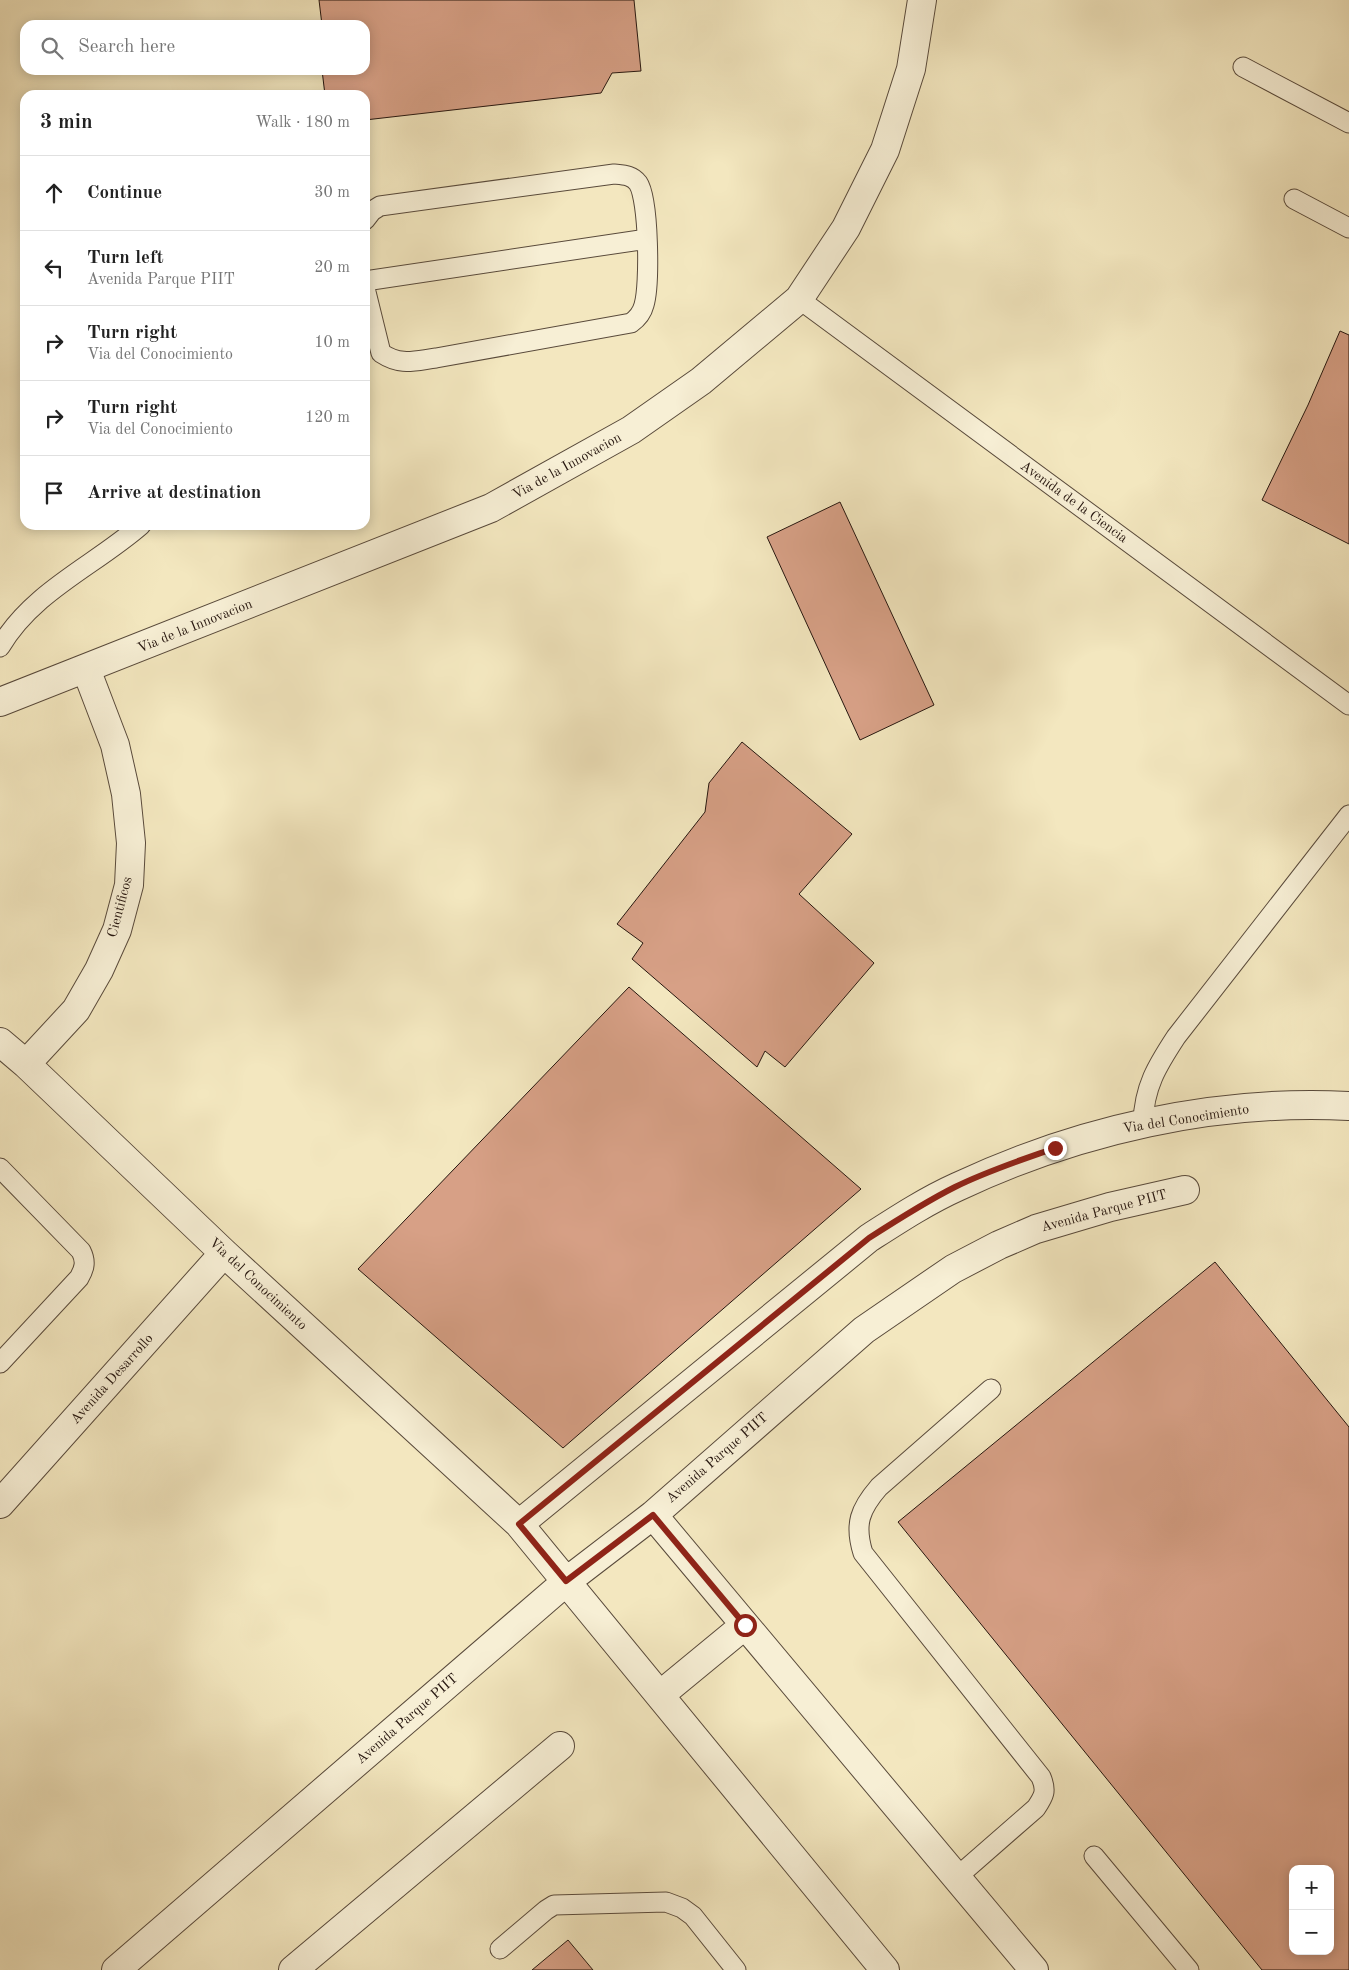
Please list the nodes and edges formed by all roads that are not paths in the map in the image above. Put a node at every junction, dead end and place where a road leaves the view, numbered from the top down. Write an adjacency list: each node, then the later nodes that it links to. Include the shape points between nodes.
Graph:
1 (922, 0): 9 (street, Via de la Innovacion, via 911,69 885,150 846,228)
2 (1243, 68): 3 (lane)
3 (1349, 123)
4 (1294, 199): 6 (lane)
5 (370, 214): 7 (lane, via 380,206 626,175 634,178 642,189)
6 (1349, 228)
7 (647, 239): 8 (lane); 10 (lane, via 646,298 641,313 631,323 398,362 381,353)
8 (370, 280)
9 (799, 299): 13 (street, Via de la Innovacion, via 701,382 631,430 491,508); 15 (lane, Avenida de la Ciencia)
10 (370, 308)
11 (133, 530): 12 (lane, via 43,596 21,618)
12 (0, 647)
13 (86, 669): 14 (street, Via de la Innovacion); 18 (street, Cientificos, via 115,745 126,794 131,843 129,885 116,930 99,970 76,1010)
14 (0, 702)
15 (1349, 705)
16 (1349, 815): 20 (lane, via 1176,1037 1148,1087)
17 (0, 1042): 18 (street, Via del Conocimiento)
18 (26, 1064): 23 (street, Via del Conocimiento)
19 (1349, 1106): 20 (street, Via del Conocimiento, via 1276,1106)
20 (1143, 1123): 28 (street, Via del Conocimiento, via 1011,1163 955,1187 900,1218 869,1238)
21 (0, 1168): 24 (lane, via 81,1250 85,1259 79,1278)
22 (1185, 1190): 27 (street, Avenida Parque PIIT, via 1059,1221 999,1245 953,1269 864,1330)
23 (224, 1253): 26 (street, Avenida Desarrollo); 28 (street, Via del Conocimiento)
24 (0, 1363)
25 (991, 1390): 34 (lane, via 880,1487 867,1501 859,1519 858,1536 863,1553 1045,1786 1044,1797 1036,1808)
26 (0, 1504)
27 (653, 1515): 29 (street, Avenida Parque PIIT); 30 (street)
28 (519, 1524): 29 (street, Via del Conocimiento)
29 (566, 1581): 31 (street, Via del Conocimiento); 36 (street, Avenida Parque PIIT)
30 (745, 1625): 31 (street); 34 (street)
31 (660, 1695): 39 (street, Via del Conocimiento)
32 (560, 1746): 37 (street)
33 (1094, 1856): 41 (lane)
34 (957, 1877): 40 (street)
35 (500, 1949): 38 (lane, via 554,1905 666,1902 693,1916)
36 (116, 1970)
37 (293, 1970)
38 (736, 1970)
39 (886, 1970)
40 (1034, 1970)
41 (1189, 1970)

